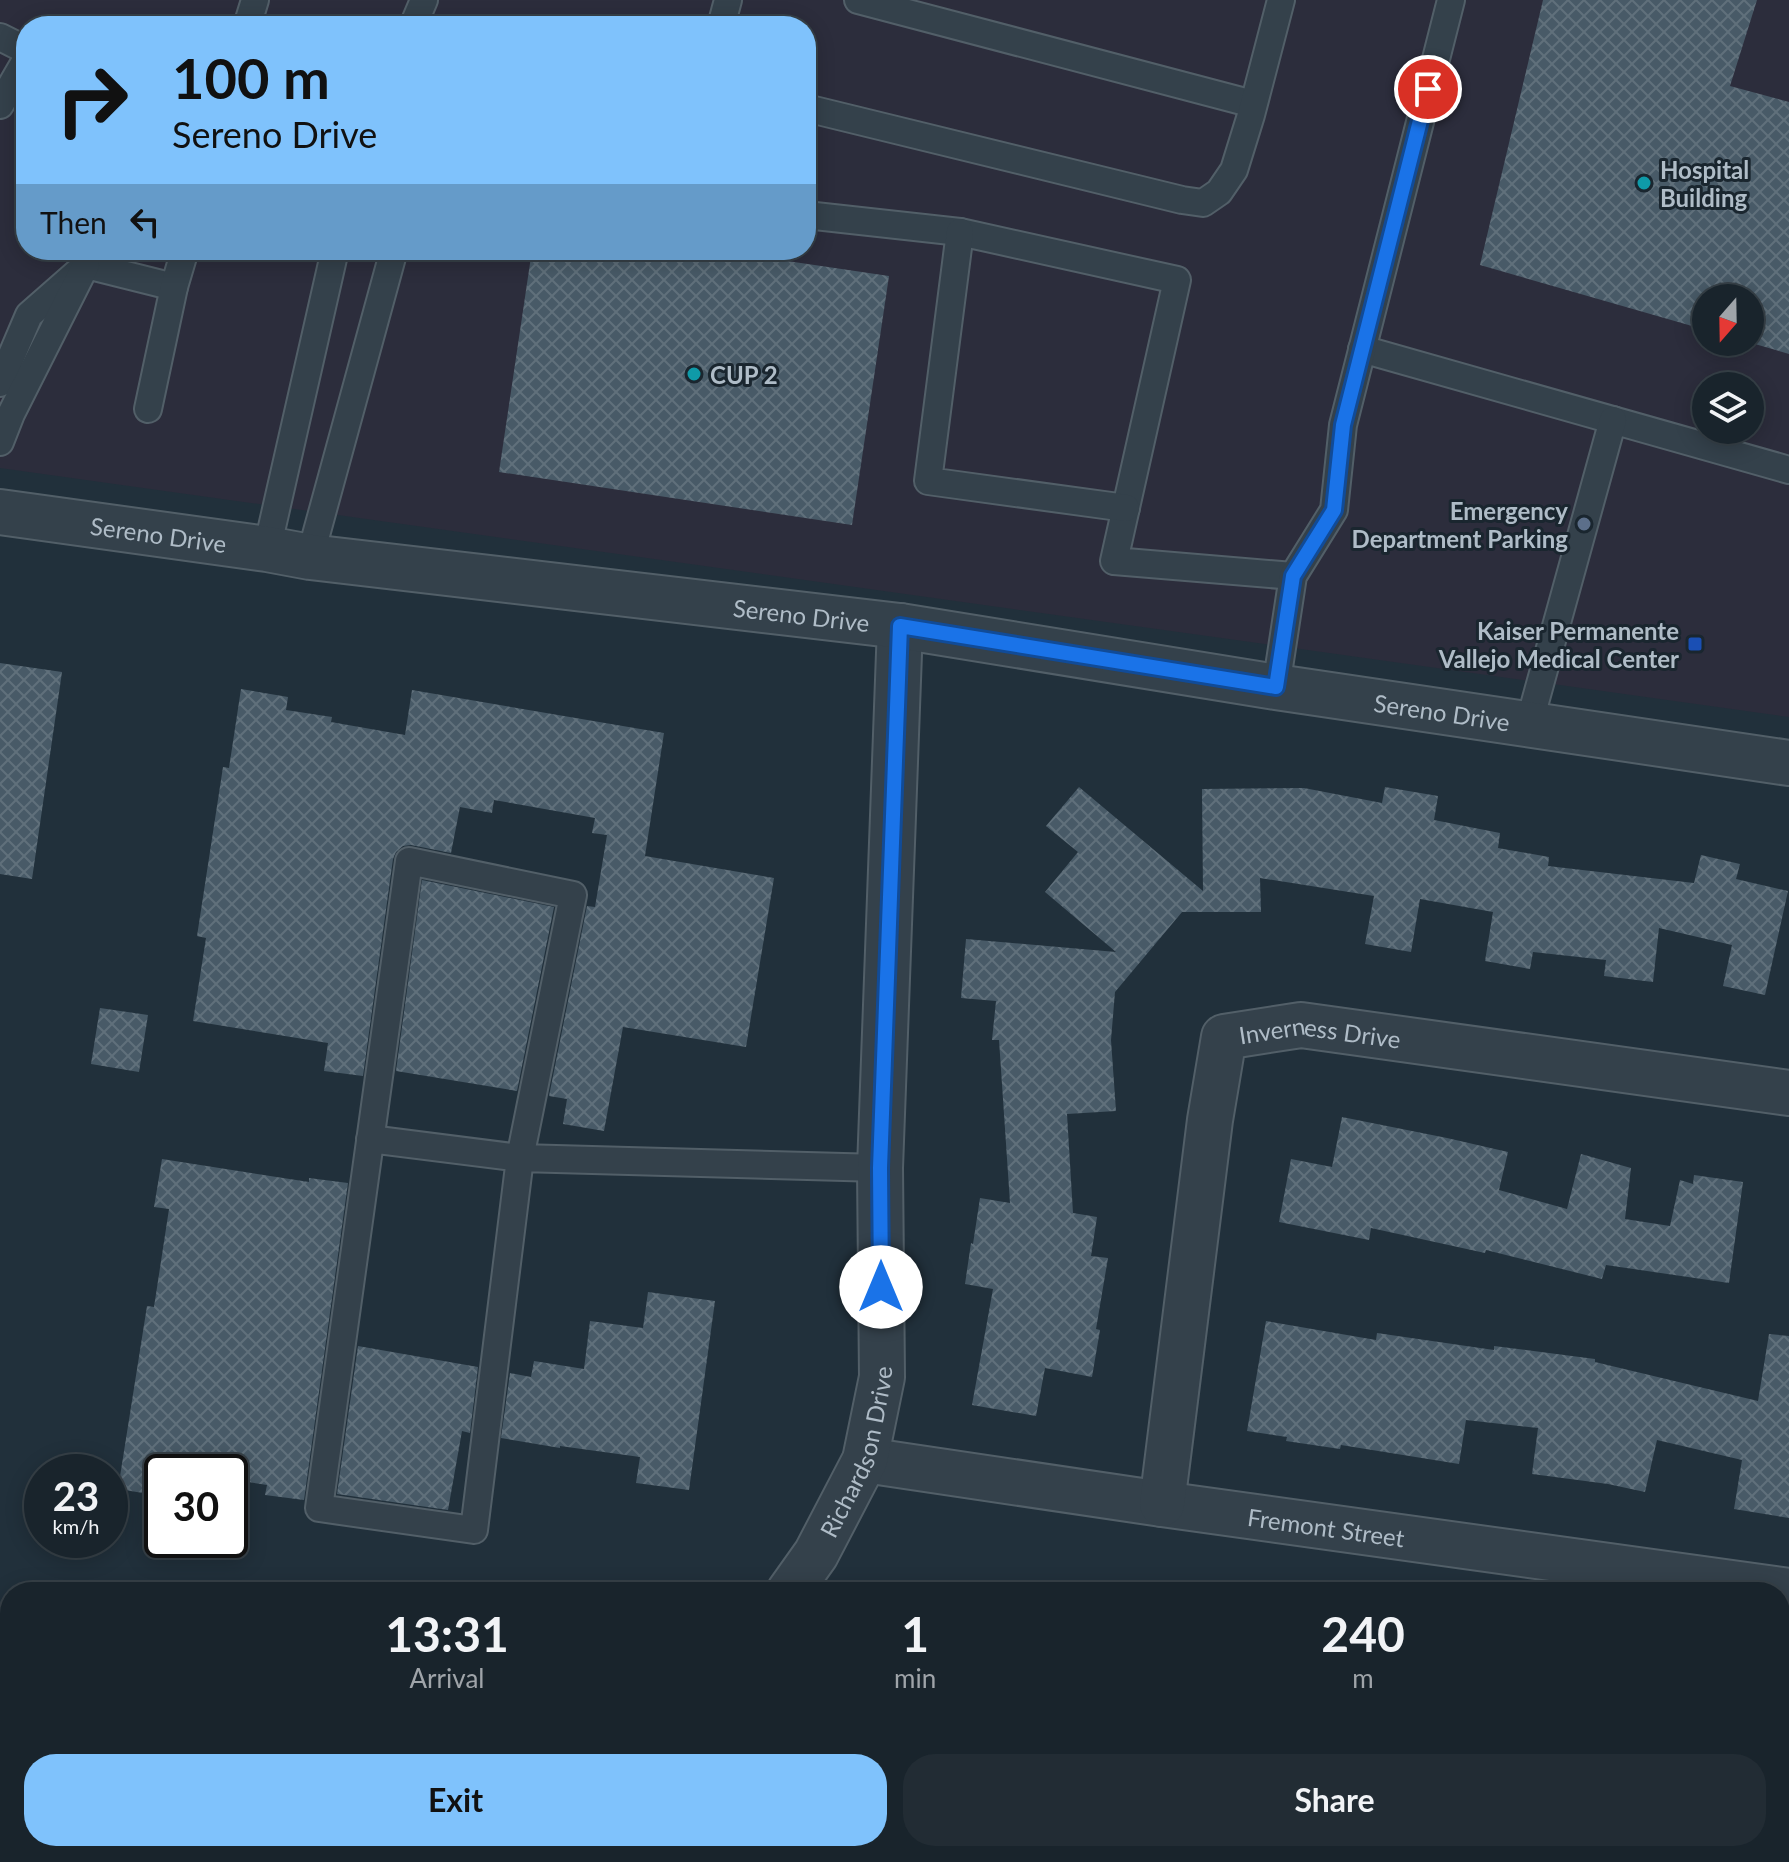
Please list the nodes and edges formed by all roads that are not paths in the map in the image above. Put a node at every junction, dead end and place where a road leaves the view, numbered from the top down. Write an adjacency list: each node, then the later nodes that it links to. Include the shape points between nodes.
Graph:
1 (858, 0): 5 (lane)
2 (1281, 0): 5 (lane)
3 (1451, 0): 15 (lane)
4 (16, 77): 6 (lane)
5 (1253, 104): 7 (lane, via 1234,170 1219,192 1203,203)
6 (0, 105)
7 (816, 110)
8 (816, 216): 9 (lane)
9 (960, 232): 21 (lane, via 928,481); 21 (lane, via 1177,280)
10 (182, 260): 14 (lane)
11 (333, 260): 23 (lane)
12 (391, 260): 24 (lane)
13 (86, 265): 14 (lane); 16 (lane, via 29,315); 19 (lane)
14 (174, 287): 17 (lane)
15 (1362, 349): 18 (lane); 25 (lane, via 1343,425 1334,510)
16 (0, 383)
17 (148, 409)
18 (1613, 420): 20 (lane); 28 (lane)
19 (0, 442)
20 (1789, 470)
21 (1126, 508): 25 (lane, via 1114,561)
22 (0, 512): 23 (street, Sereno Drive)
23 (267, 549): 24 (street, Sereno Drive)
24 (310, 557): 26 (street, Sereno Drive)
25 (1293, 576): 27 (lane)
26 (900, 626): 27 (street, Sereno Drive); 33 (street, Richardson Drive)
27 (1276, 687): 28 (street, Sereno Drive)
28 (1529, 724): 29 (street, Sereno Drive)
29 (1789, 763)
30 (1789, 1093): 35 (street, Inverness Drive, via 1301,1025 1224,1037)
31 (370, 1139): 32 (lane); 32 (lane, via 409,861 573,895); 32 (lane, via 319,1508 474,1530)
32 (520, 1158): 33 (lane)
33 (880, 1168): 34 (street, Richardson Drive, via 882,1377)
34 (865, 1460): 35 (street, Fremont Street); 36 (street, Richardson Drive)
35 (1162, 1504): 37 (street, Fremont Street)
36 (796, 1582)
37 (1724, 1582)

